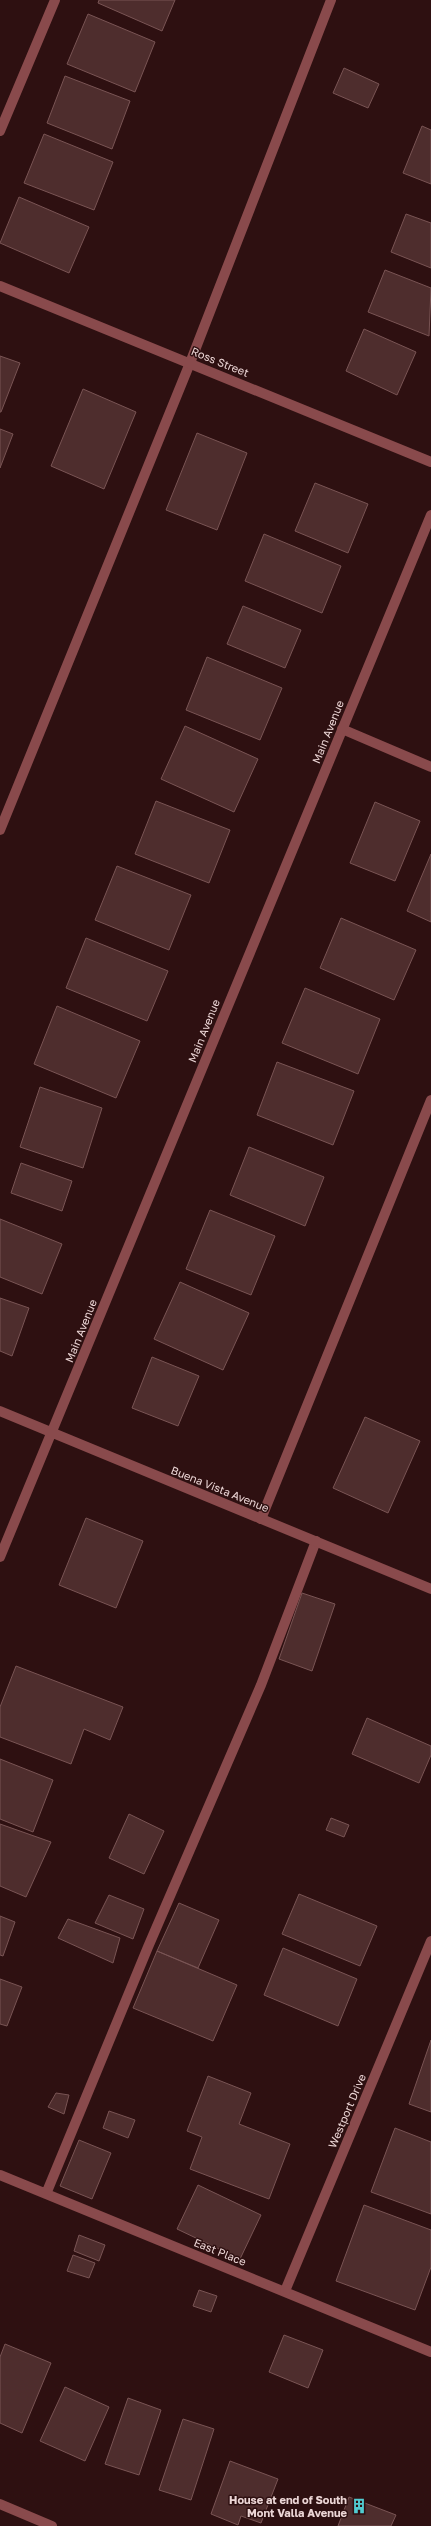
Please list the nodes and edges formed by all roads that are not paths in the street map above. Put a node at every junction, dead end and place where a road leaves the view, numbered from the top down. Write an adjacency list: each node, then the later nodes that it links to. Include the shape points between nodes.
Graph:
1 (55, 0): 3 (street)
2 (331, 0): 5 (street)
3 (0, 131)
4 (0, 286): 5 (street, Ross Street)
5 (190, 363): 6 (street, Ross Street); 10 (street)
6 (431, 462)
7 (431, 515): 8 (street, Main Avenue)
8 (342, 729): 9 (street); 13 (street, Main Avenue)
9 (431, 767)
10 (0, 830)
11 (431, 1100): 14 (street)
12 (0, 1411): 13 (street, Buena Vista Avenue)
13 (52, 1432): 14 (street, Buena Vista Avenue); 16 (street, Main Avenue)
14 (261, 1519): 15 (street, Buena Vista Avenue)
15 (316, 1541): 17 (street, Buena Vista Avenue); 20 (street, via 261,1685 148,1947)
16 (0, 1557)
17 (431, 1589)
18 (431, 1941): 21 (street, Westport Drive)
19 (0, 2175): 20 (street, East Place)
20 (46, 2194): 21 (street, East Place)
21 (285, 2291): 22 (street, East Place)
22 (431, 2352)
23 (0, 2504): 24 (street)
24 (52, 2526)

